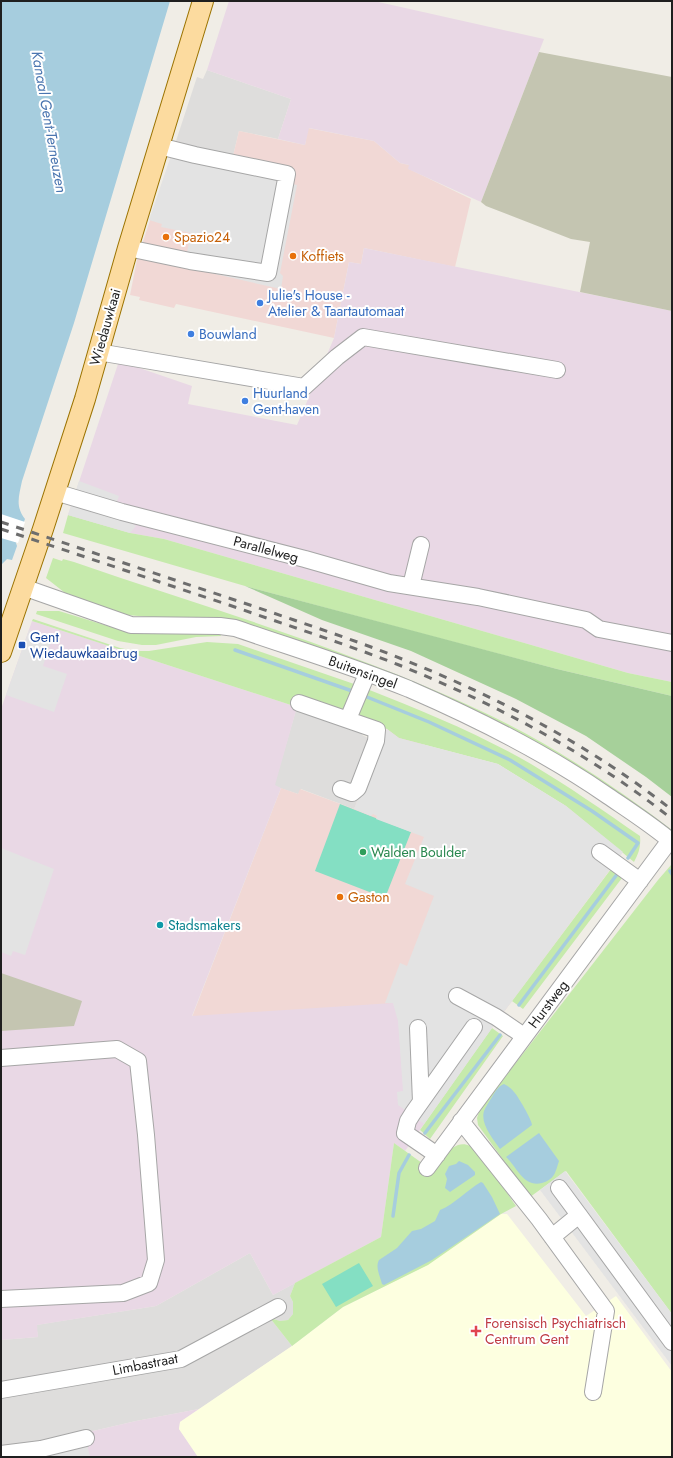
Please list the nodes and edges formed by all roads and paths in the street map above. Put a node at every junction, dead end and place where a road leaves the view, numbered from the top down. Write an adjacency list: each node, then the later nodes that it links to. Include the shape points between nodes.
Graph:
1 (203, 1): 2 (main road, Wiedauwkaai)
2 (159, 146): 3 (main road, Wiedauwkaai); 3 (street, via 287,174 268,273)
3 (128, 248): 4 (main road, Wiedauwkaai)
4 (98, 352): 5 (street, via 304,387 363,336); 6 (main road, Wiedauwkaai)
5 (557, 370)
6 (55, 492): 8 (street, Parallelweg, via 389,583); 9 (main road, Wiedauwkaai)
7 (420, 545): 8 (street)
8 (411, 586): 10 (street, Parallelweg, via 586,620 599,629)
9 (22, 587): 11 (main road, Wiedauwkaai); 12 (street, Buitensingel, via 131,625 235,628)
10 (672, 643)
11 (1, 652)
12 (367, 674): 14 (street); 16 (street, Buitensingel, via 470,716 587,781 644,820)
13 (299, 703): 14 (street)
14 (348, 719): 15 (street, via 377,730 376,741 358,788 352,793)
15 (341, 789)
16 (664, 850): 18 (street, Hurstweg)
17 (600, 852): 18 (street)
18 (640, 881): 22 (street, Hurstweg)
19 (457, 996): 22 (street)
20 (474, 1027): 24 (street)
21 (418, 1028): 24 (street)
22 (524, 1036): 25 (street, Hurstweg)
23 (1, 1058): 31 (street, via 117,1049 138,1061 156,1260 149,1283 122,1293)
24 (421, 1102): 26 (street, via 408,1121 406,1133)
25 (461, 1121): 26 (street, Hurstweg); 30 (street)
26 (437, 1155): 27 (street, Hurstweg)
27 (427, 1168)
28 (559, 1188): 29 (street)
29 (579, 1215): 30 (street); 33 (street)
30 (552, 1237): 35 (street, via 606,1311)
31 (1, 1299)
32 (278, 1307): 34 (street, Limbastraat, via 181,1358)
33 (672, 1342)
34 (1, 1390)
35 (593, 1392)
36 (86, 1438): 37 (street, via 41,1449)
37 (1, 1454)

